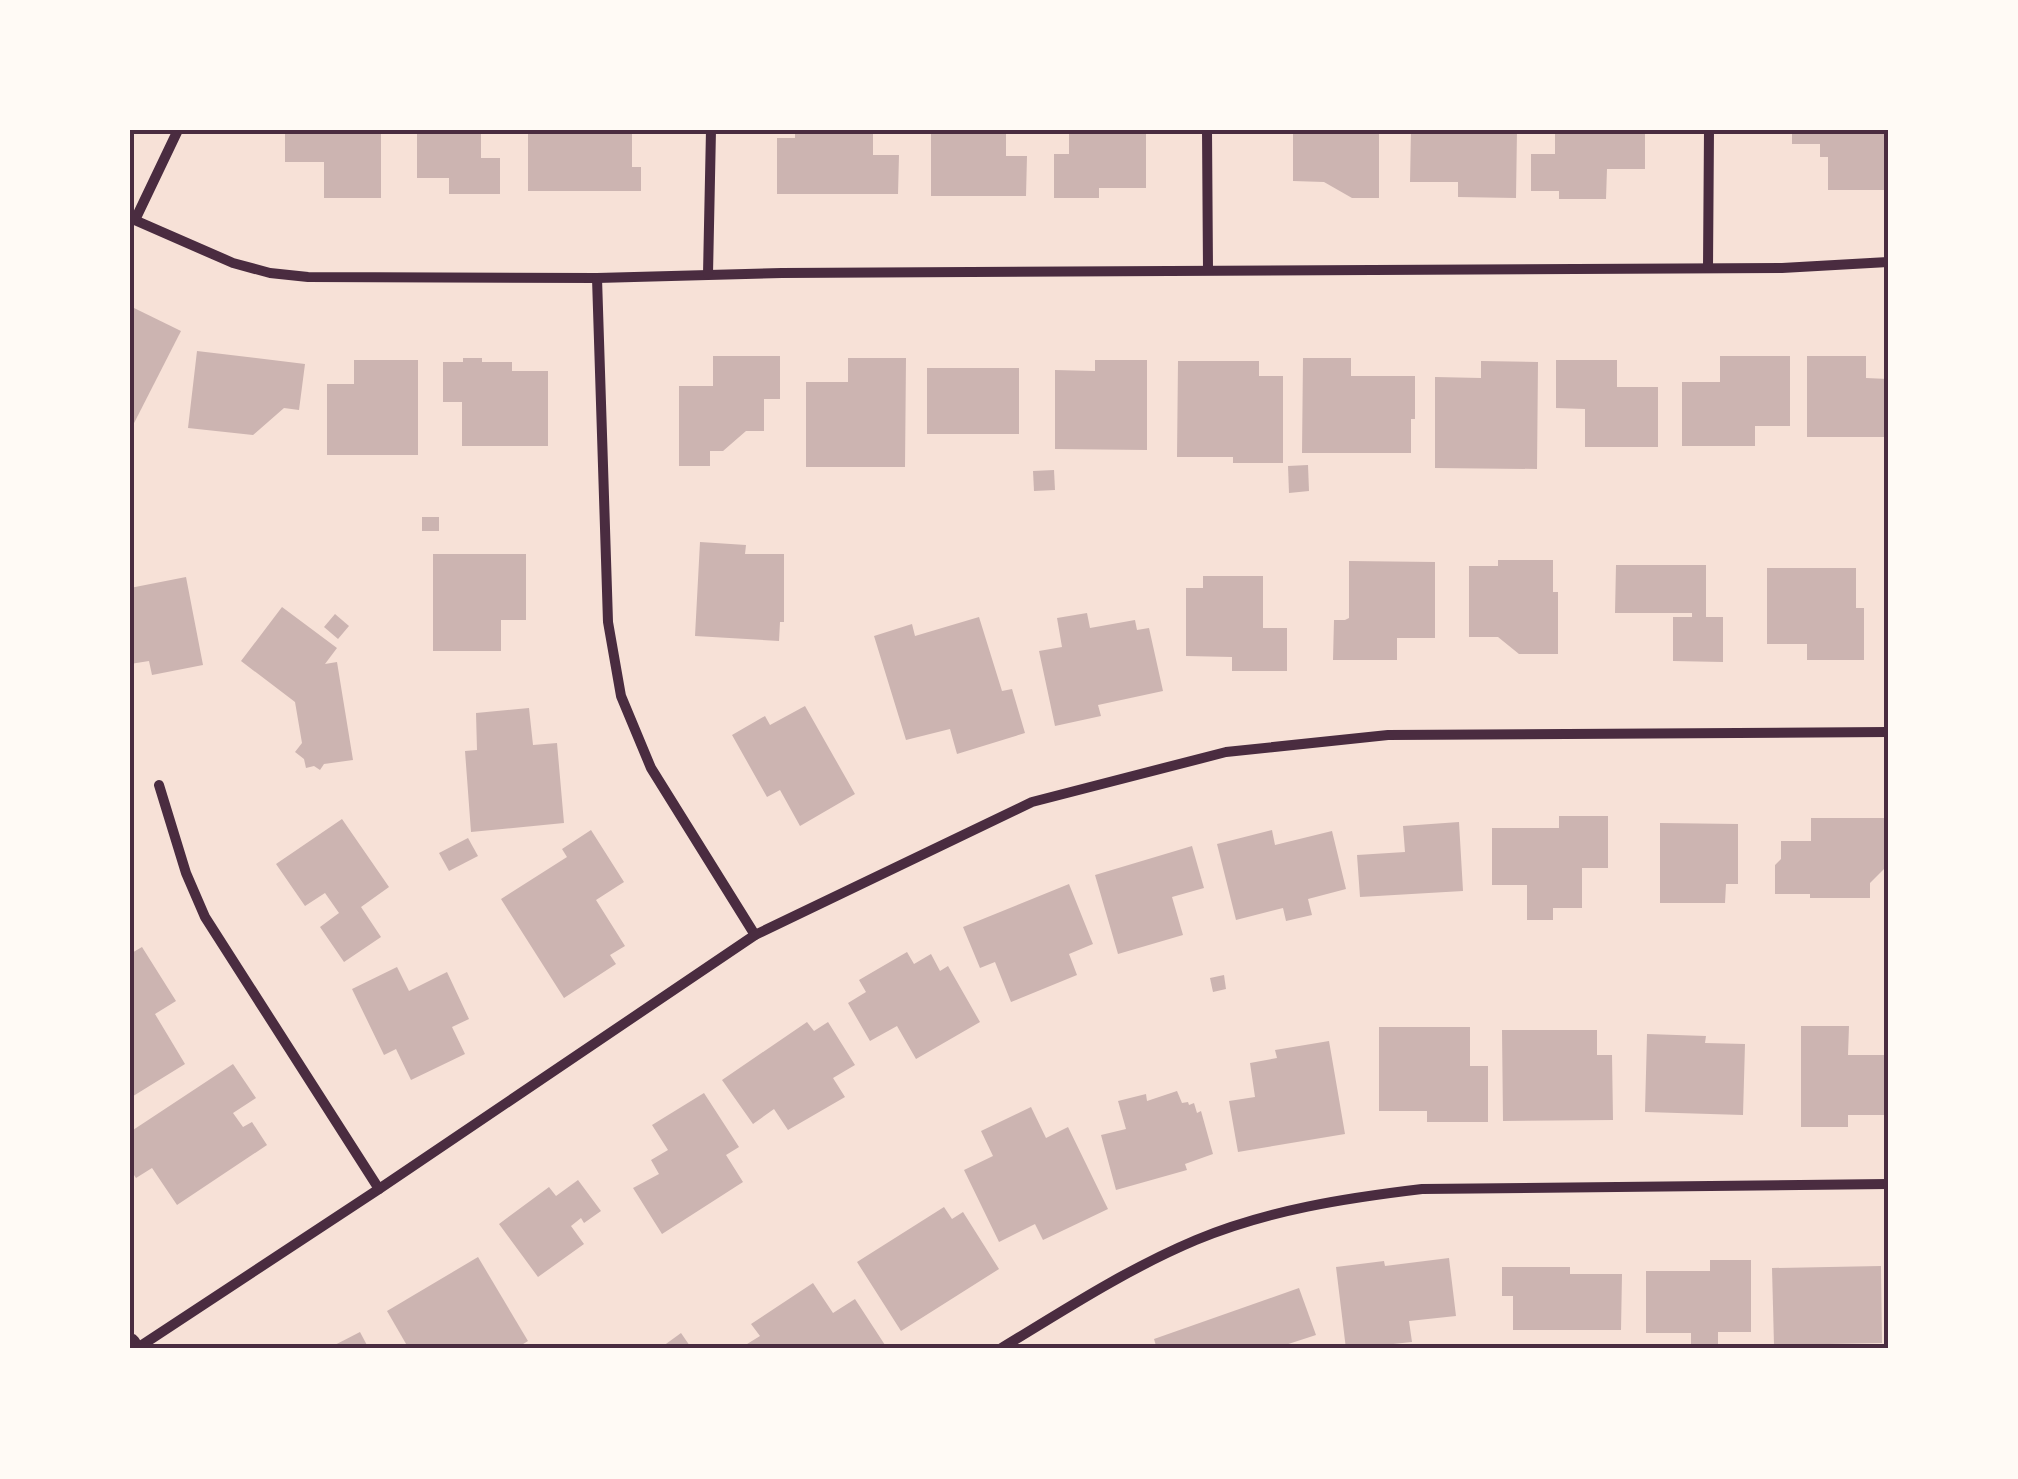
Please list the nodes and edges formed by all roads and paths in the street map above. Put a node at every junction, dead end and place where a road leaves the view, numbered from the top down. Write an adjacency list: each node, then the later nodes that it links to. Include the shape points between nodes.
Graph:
1 (178, 130): 5 (street)
2 (710, 130): 9 (street)
3 (1207, 130): 8 (street)
4 (1710, 130): 7 (street)
5 (132, 219): 10 (street, via 233,264 270,273)
6 (1888, 262): 7 (street)
7 (1708, 268): 8 (street)
8 (1208, 270): 9 (street)
9 (708, 274): 10 (street)
10 (597, 278): 13 (street, via 608,622 621,696 651,768)
11 (1888, 732): 13 (street, via 1388,735 1226,752 1032,802)
12 (159, 785): 15 (street, via 205,916)
13 (755, 934): 15 (street)
14 (1888, 1184): 17 (street, via 1422,1189 1284,1211 1198,1239)
15 (379, 1189): 16 (street)
16 (133, 1347)
17 (1000, 1349)

